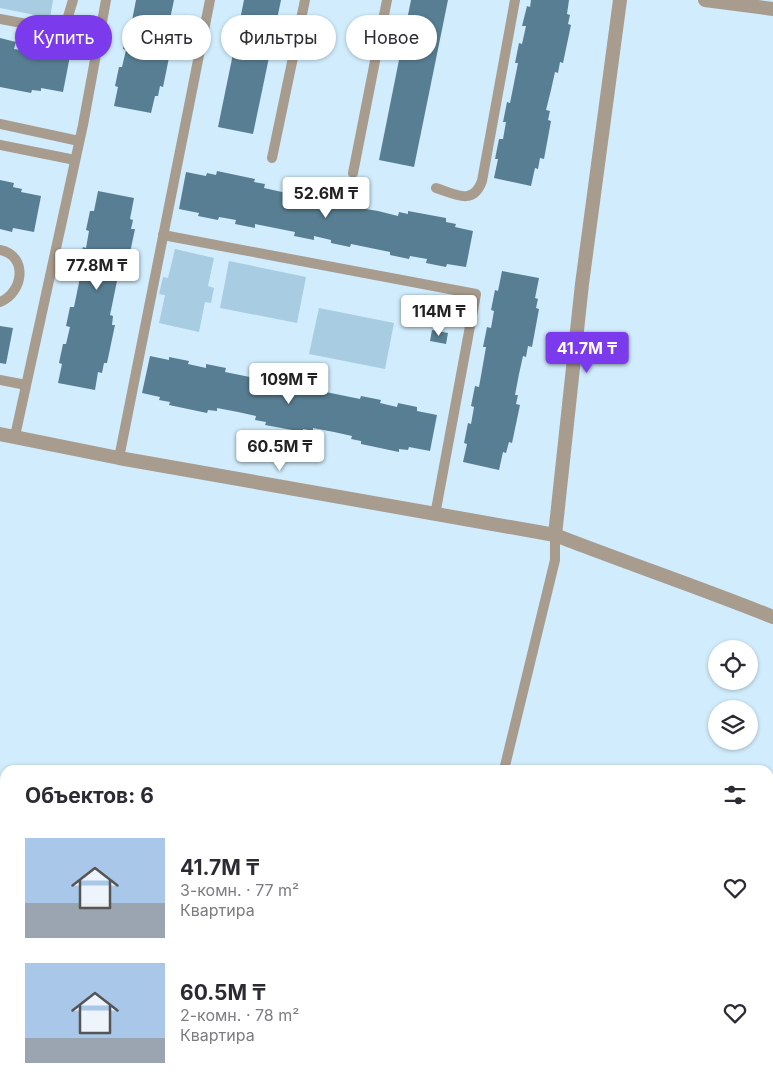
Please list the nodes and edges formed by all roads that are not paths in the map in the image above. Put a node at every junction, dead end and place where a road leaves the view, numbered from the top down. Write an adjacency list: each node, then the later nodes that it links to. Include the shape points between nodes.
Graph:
1 (73, 0): 10 (lane, via 67,20 53,29)
2 (106, 0): 12 (lane)
3 (210, 0): 18 (lane)
4 (305, 0): 14 (lane)
5 (387, 0): 16 (lane)
6 (514, 0): 17 (lane, via 478,191 471,196 462,196)
7 (620, 0): 27 (street, via 582,284)
8 (705, 0): 9 (street)
9 (770, 6)
10 (0, 19)
11 (0, 124): 12 (lane)
12 (79, 141): 15 (lane)
13 (0, 145): 15 (lane)
14 (272, 158)
15 (75, 160): 22 (lane)
16 (353, 173)
17 (436, 188)
18 (163, 235): 25 (lane); 26 (lane, via 476,294)
19 (0, 250): 20 (lane, via 12,256 20,270 13,293)
20 (0, 302)
21 (0, 380): 22 (lane)
22 (26, 386): 24 (lane)
23 (0, 434): 24 (street)
24 (15, 436): 25 (street)
25 (119, 458): 26 (street)
26 (435, 515): 27 (street)
27 (555, 535): 28 (street); 29 (lane, via 555,560)
28 (773, 617)
29 (505, 765)

